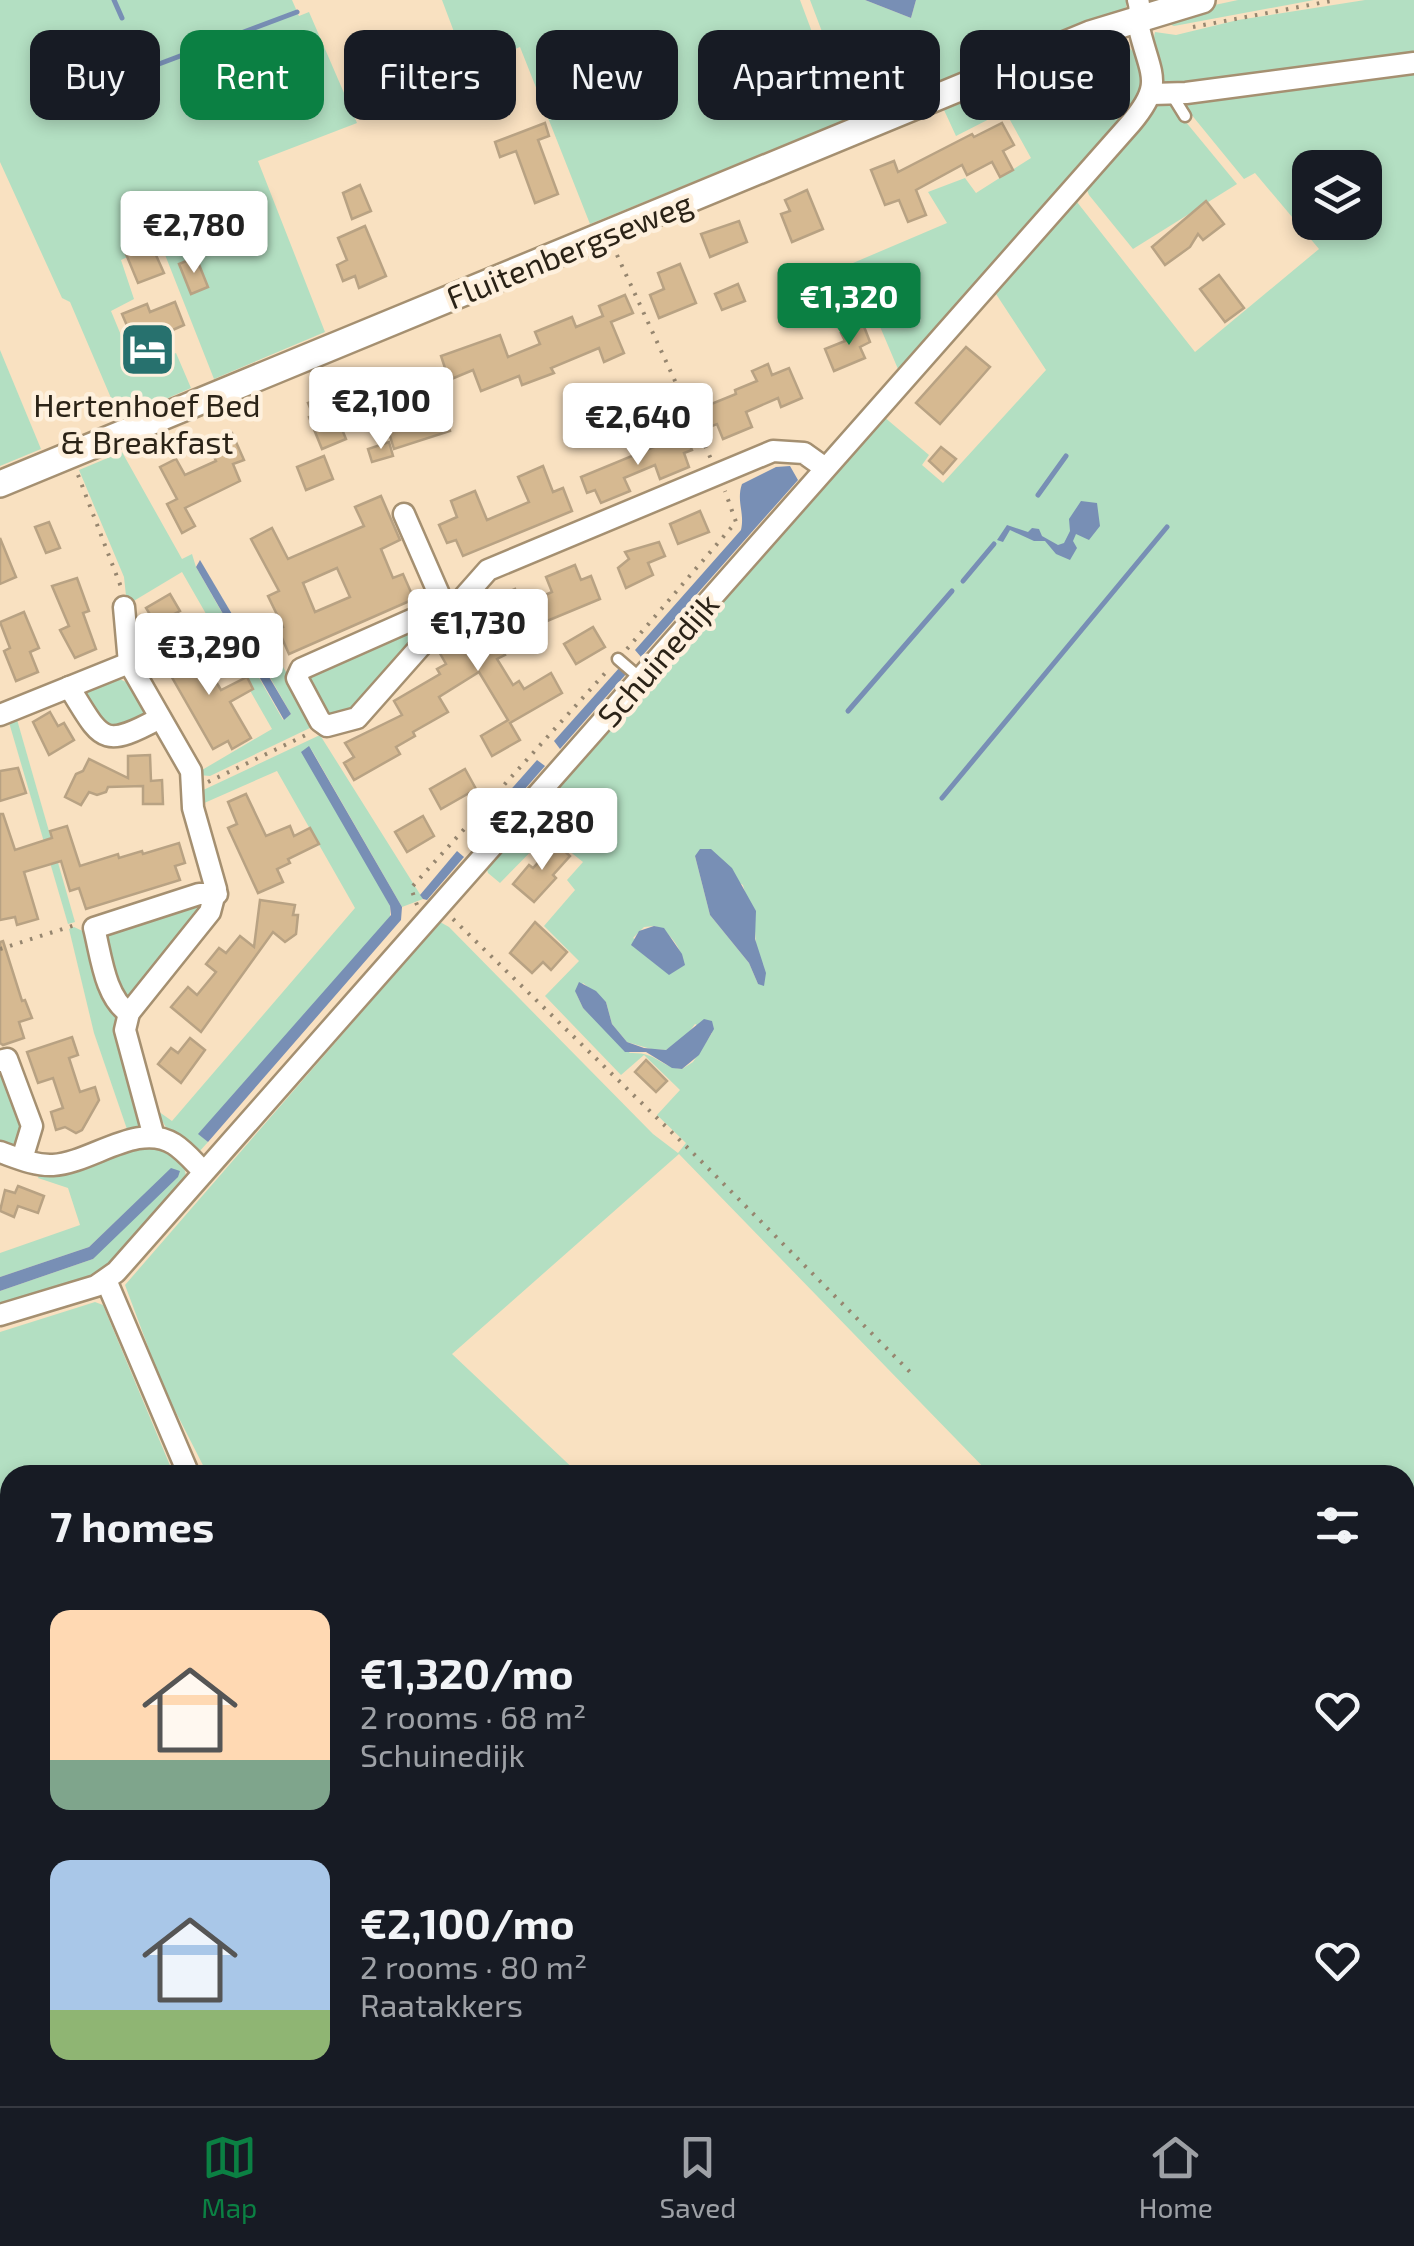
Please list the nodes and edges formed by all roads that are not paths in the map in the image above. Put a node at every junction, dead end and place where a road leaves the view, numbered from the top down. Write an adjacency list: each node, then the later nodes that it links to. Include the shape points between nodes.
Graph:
1 (1202, 0): 2 (street, Fluitenbergseweg)
2 (1139, 8): 4 (street, via 1138,26); 7 (street, Fluitenbergseweg, via 1090,34)
3 (1414, 63): 4 (street)
4 (1162, 94): 5 (lane); 6 (street, Schuinedijk, via 1080,193)
5 (1186, 116)
6 (825, 468): 10 (street, via 804,452 783,450 717,472 488,570); 13 (street, Schuinedijk)
7 (0, 484)
8 (404, 514): 10 (street)
9 (124, 606): 12 (street)
10 (445, 613): 10 (street, via 357,718 327,726 320,721 297,678 301,669 434,610)
11 (618, 659): 13 (lane)
12 (129, 663): 14 (street); 16 (street)
13 (640, 678): 23 (street, Schuinedijk)
14 (69, 687): 15 (street); 16 (street, via 106,736 128,735)
15 (0, 715)
16 (160, 718): 17 (street, via 191,771 193,808)
17 (217, 894): 18 (street); 18 (street, via 94,928 113,995)
18 (130, 1013): 20 (street, via 124,1030)
19 (0, 1062): 22 (street, via 7,1059 32,1126)
20 (154, 1137): 22 (street, via 59,1165); 23 (street, via 178,1147)
21 (0, 1152): 22 (street)
22 (22, 1159)
23 (203, 1171): 24 (street, Schuinedijk)
24 (106, 1280): 25 (street, Schuinedijk); 26 (street)
25 (0, 1315)
26 (185, 1465)

